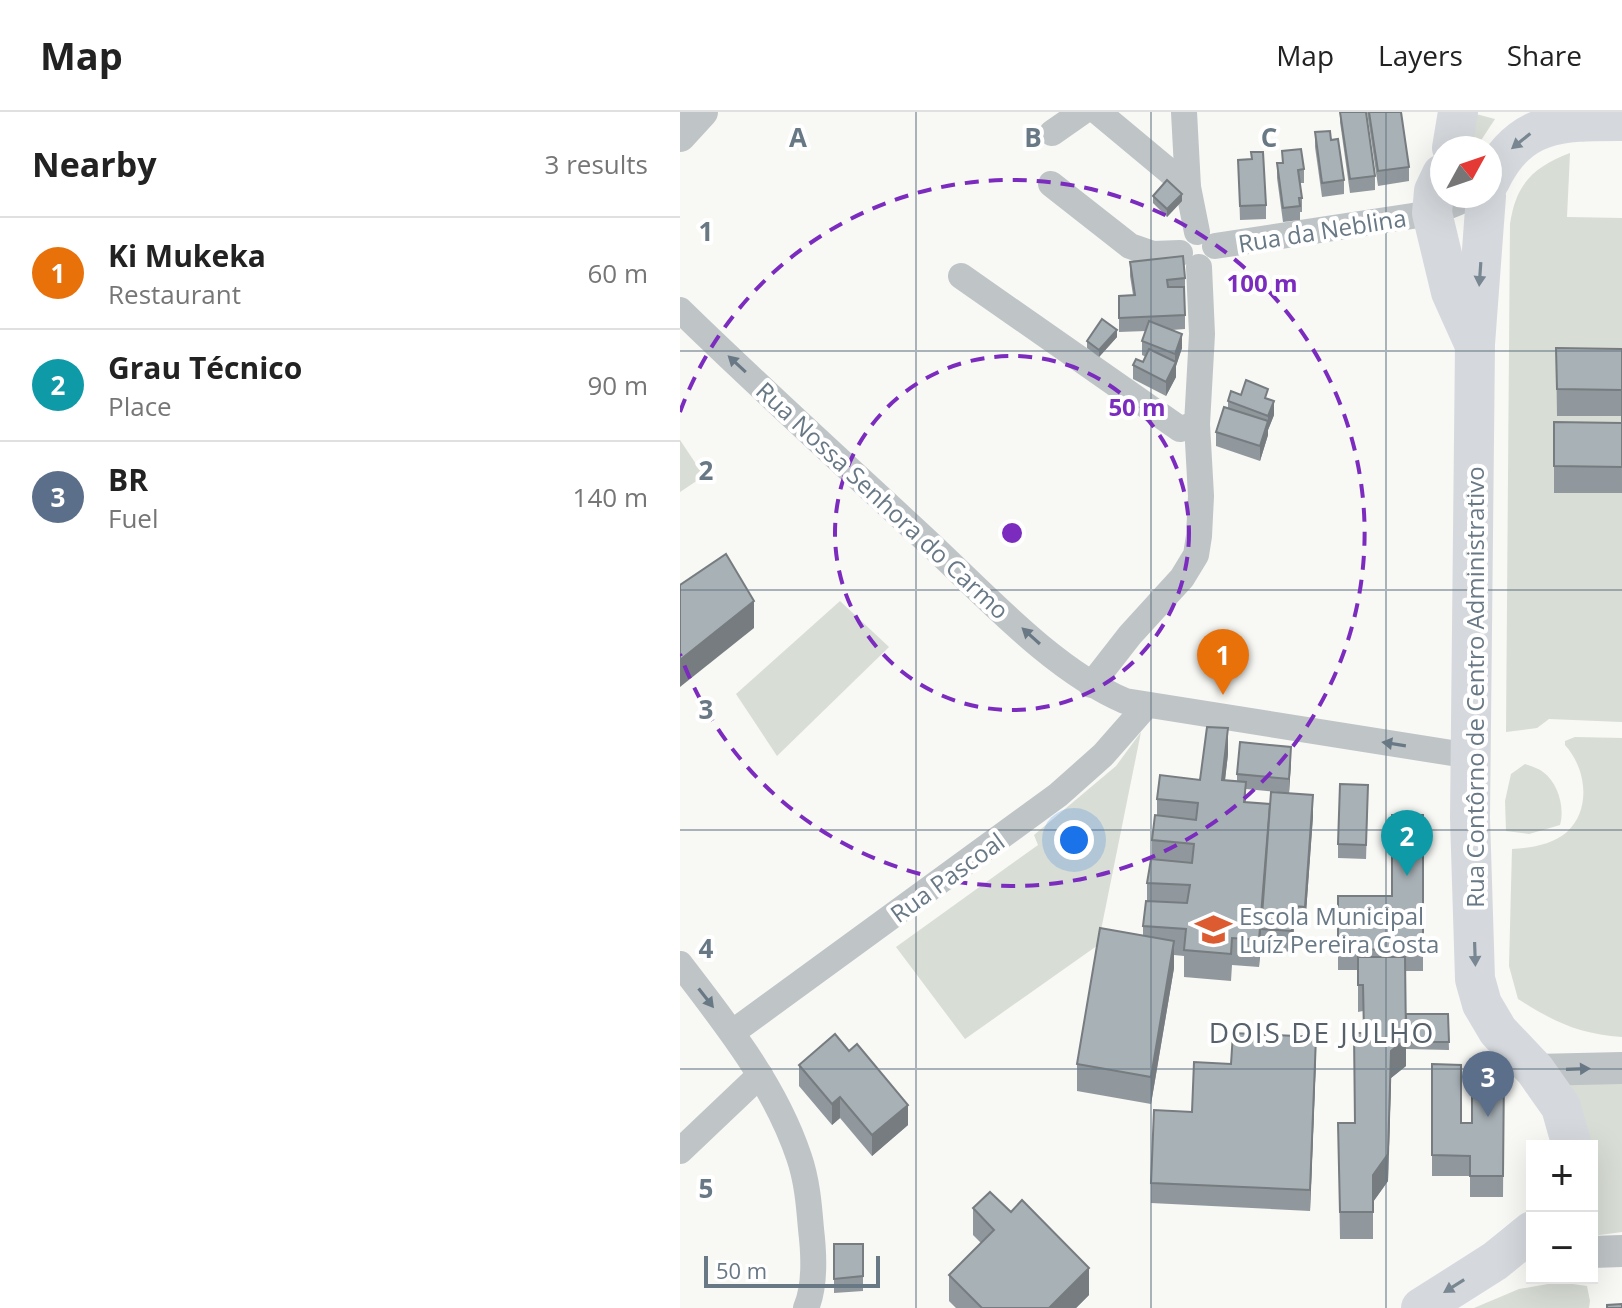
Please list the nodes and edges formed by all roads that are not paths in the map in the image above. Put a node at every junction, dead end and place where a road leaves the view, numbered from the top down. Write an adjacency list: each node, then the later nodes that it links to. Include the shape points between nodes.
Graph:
1 (702, 112): 8 (street)
2 (1082, 112): 7 (street)
3 (1098, 112): 12 (street)
4 (1184, 112): 12 (street)
5 (1458, 112): 9 (main road)
6 (1622, 121): 10 (main road, one-way to 10, via 1558,123 1539,129 1523,137)
7 (1052, 133)
8 (680, 136)
9 (1454, 136)
10 (1502, 162)
11 (1051, 184): 17 (street, Rua da Neblina, via 1130,246 1153,254)
12 (1188, 187): 17 (street)
13 (1432, 208): 16 (main road)
14 (1444, 208): 16 (street, Rua da Neblina)
15 (1485, 208): 20 (main road, Rua Contôrno de Centro Administrativo, one-way to 20)
16 (1432, 213): 17 (street, Rua da Neblina); 20 (main road, via 1451,292)
17 (1198, 249): 21 (street, via 1202,334)
18 (961, 276): 21 (street, via 1157,415 1180,429)
19 (680, 310): 22 (street, Rua Nossa Senhora do Carmo, one-way to 19, via 1010,617)
20 (1475, 344): 24 (main road, Rua Contôrno de Centro Administrativo)
21 (1197, 424): 22 (street, via 1201,496 1196,555)
22 (1091, 685): 23 (street, Rua Nossa Senhora do Carmo)
23 (1147, 705): 24 (street, Rua Nossa Senhora do Carmo, one-way to 23); 26 (street, Rua Pascoal, via 1058,795)
24 (1471, 756): 28 (main road, Rua Contôrno de Centro Administrativo, one-way to 28, via 1475,979 1498,1031)
25 (680, 964): 26 (street, one-way to 26)
26 (733, 1032): 29 (street)
27 (1622, 1068): 28 (street, one-way to 27)
28 (1535, 1070): 30 (main road, Rua Contôrno de Centro Administrativo, via 1561,1107)
29 (760, 1075): 31 (street); 36 (street, via 799,1157 808,1195 813,1282)
30 (1570, 1140)
31 (680, 1151)
32 (1526, 1240): 35 (main road)
33 (1622, 1251): 34 (street)
34 (1598, 1252)
35 (1514, 1259): 37 (main road, one-way to 37)
36 (806, 1308)
37 (1421, 1308)

